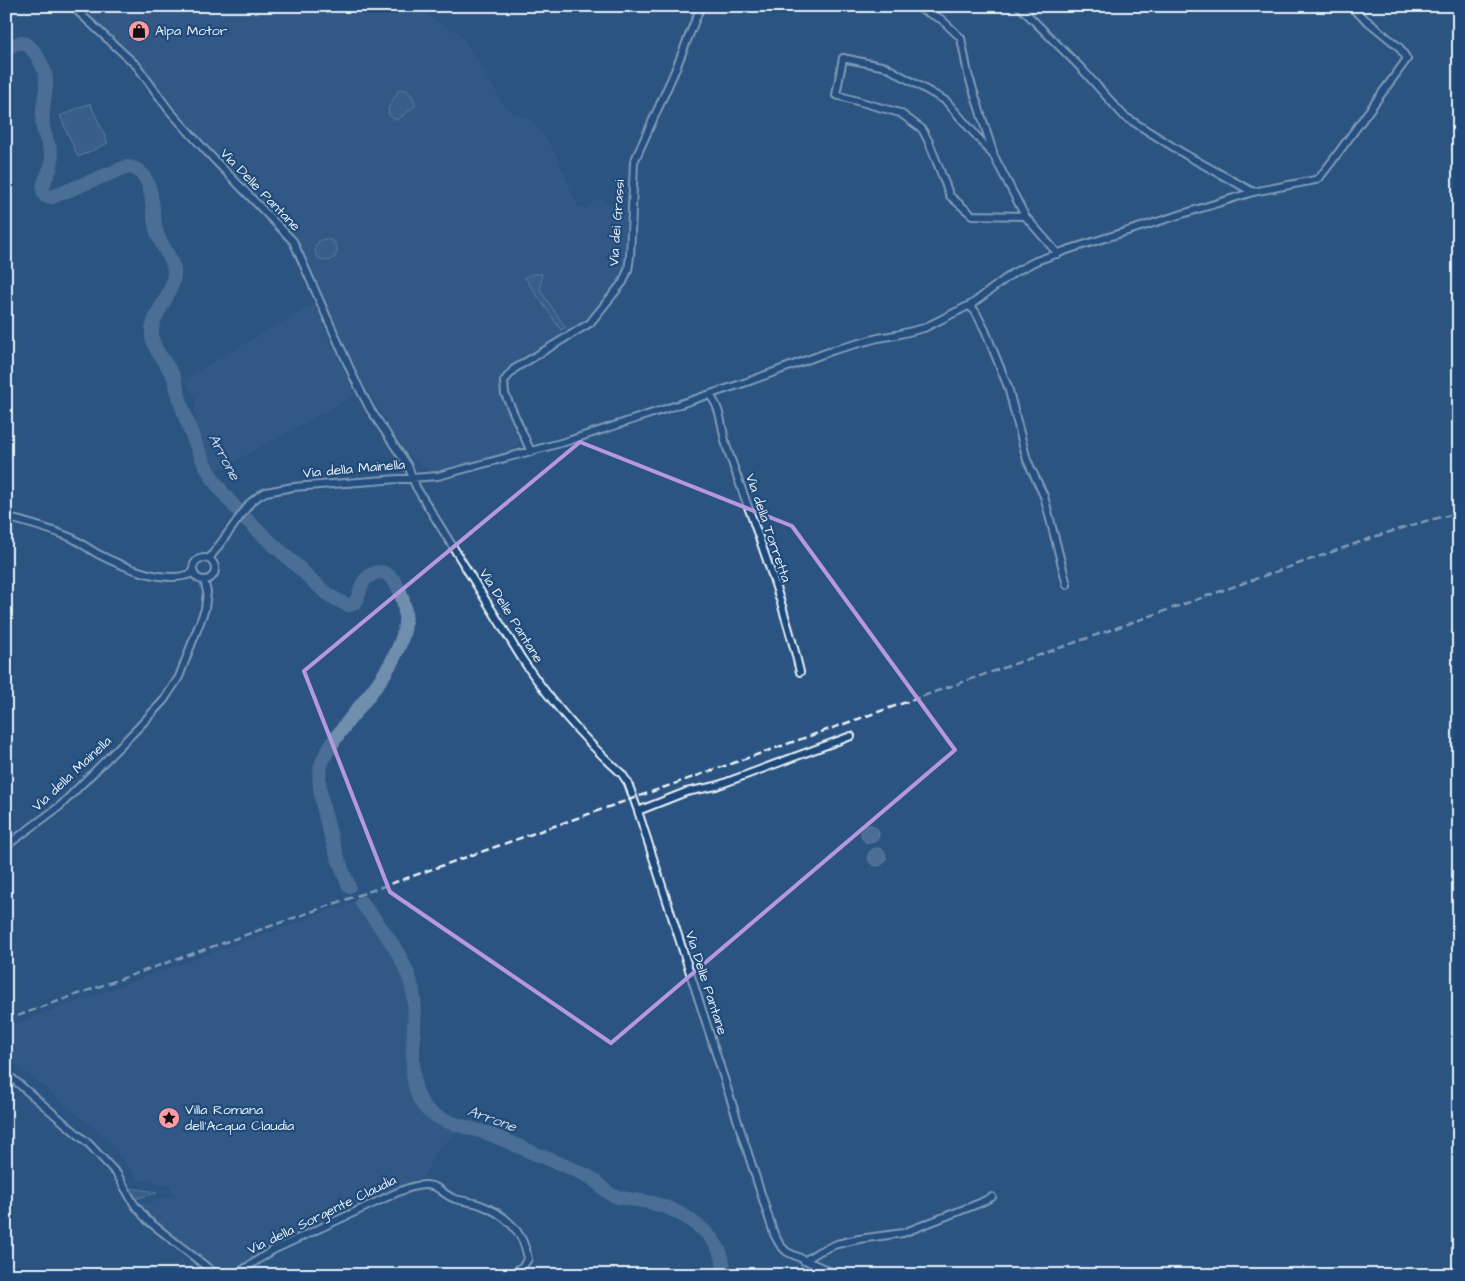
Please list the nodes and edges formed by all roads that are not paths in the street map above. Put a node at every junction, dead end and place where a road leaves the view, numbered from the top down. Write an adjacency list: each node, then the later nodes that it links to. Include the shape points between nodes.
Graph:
1 (72, 6): 13 (street, Via Delle Pantane, via 137,66 206,151 293,241 359,388)
2 (701, 6): 12 (street, Via dei Grassi, via 634,162 630,257 623,282 590,323 514,369 504,381 506,394)
3 (914, 6): 6 (street, via 941,19 961,38 968,74)
4 (1018, 6): 7 (street, via 1124,116)
5 (1349, 6): 7 (street, Via della Mainella, via 1399,46 1406,59 1320,177)
6 (994, 156): 8 (street); 8 (street, via 946,101 886,67 843,58 836,95 900,113 922,129 950,196 972,215)
7 (1253, 192): 9 (street, Via della Mainella)
8 (1025, 216): 9 (street)
9 (1058, 254): 10 (street, Via della Mainella, via 1014,272)
10 (969, 306): 11 (street, Via della Mainella, via 924,328 834,350); 18 (street, via 985,330 1008,387 1027,460 1044,496)
11 (709, 395): 12 (street, Via della Mainella); 19 (street, Via della Torretta, via 716,402 726,444 778,593)
12 (531, 452): 13 (street, Via della Mainella, via 438,476)
13 (412, 477): 15 (street, Via della Mainella, via 281,489 260,495 248,505); 21 (street, Via Delle Pantane, via 534,677 580,735 624,776)
14 (6, 517): 16 (street, via 72,539 132,569 165,577)
15 (209, 559): 16 (street, via 198,560 193,566); 17 (street, via 215,572)
16 (193, 573): 17 (street)
17 (204, 580): 22 (street, Via della Mainella, via 207,592 205,609 180,677 164,700 60,806)
18 (1067, 585)
19 (800, 672)
20 (851, 736): 21 (street)
21 (638, 811): 25 (street, Via Delle Pantane, via 771,1227 782,1248)
22 (6, 846)
23 (6, 1073): 26 (street, via 95,1151 117,1174 147,1220)
24 (992, 1197): 25 (street, via 903,1234 840,1243)
25 (804, 1261): 29 (street, Via Delle Pantane)
26 (217, 1275)
27 (235, 1275): 28 (street, Via della Sorgente Claudia, via 282,1246 398,1192 424,1185 434,1187 453,1199 489,1208 512,1224 522,1239 528,1259)
28 (511, 1275)
29 (838, 1275)

